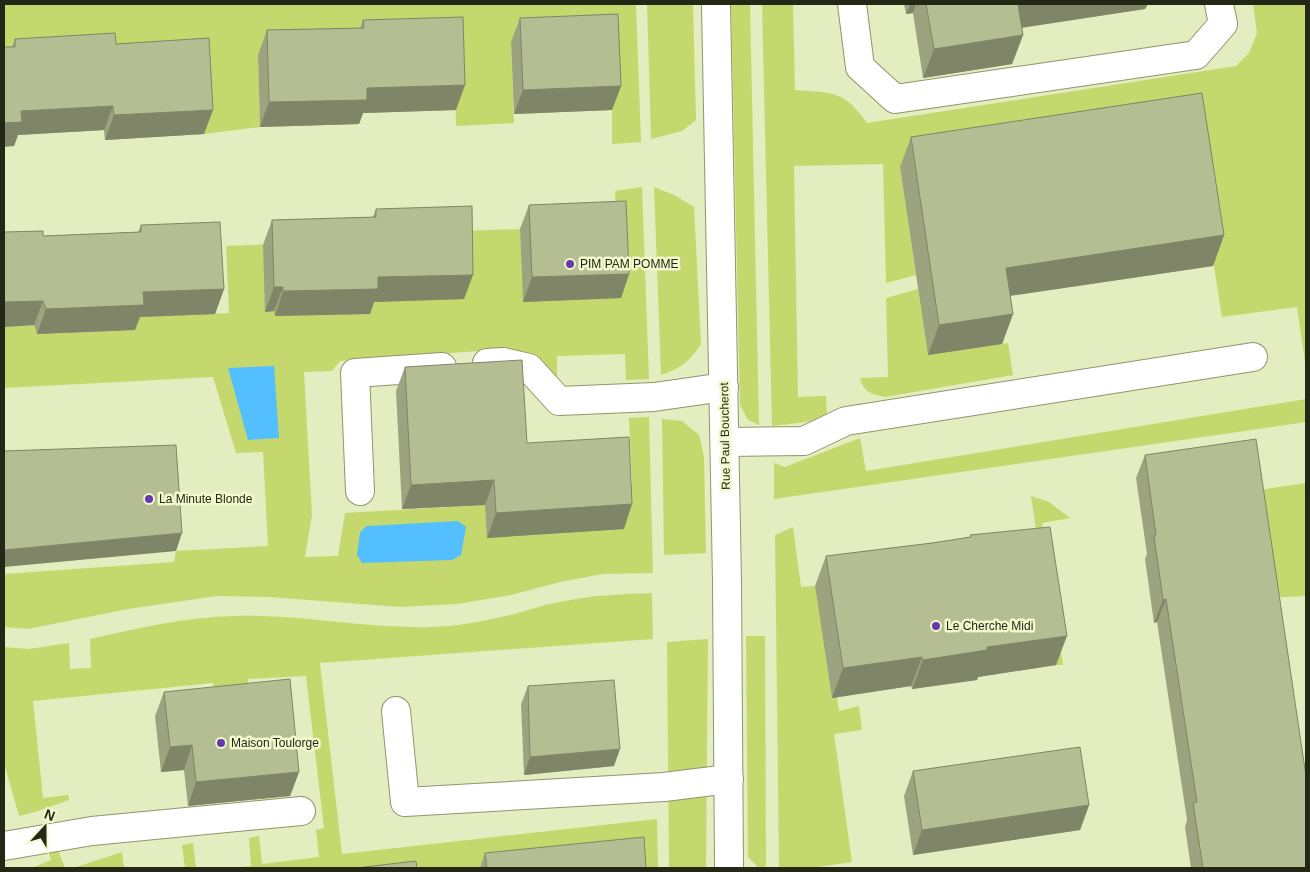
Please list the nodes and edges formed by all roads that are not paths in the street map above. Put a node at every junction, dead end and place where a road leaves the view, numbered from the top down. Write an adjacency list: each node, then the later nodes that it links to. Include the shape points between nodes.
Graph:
1 (716, 4): 5 (street, Rue Paul Boucherot)
2 (852, 4): 3 (street, via 860,67 895,99 1196,55 1223,24)
3 (1219, 4)
4 (1253, 357): 6 (street, via 846,421 804,441)
5 (724, 387): 6 (street, Rue Paul Boucherot); 7 (street, via 654,397 559,401 529,368 503,362 355,374)
6 (725, 442): 9 (street, Rue Paul Boucherot)
7 (360, 491)
8 (396, 712): 9 (street, via 405,802 664,787)
9 (728, 779): 12 (street, Rue Paul Boucherot)
10 (301, 811): 11 (street, via 92,831)
11 (4, 846)
12 (729, 868)

